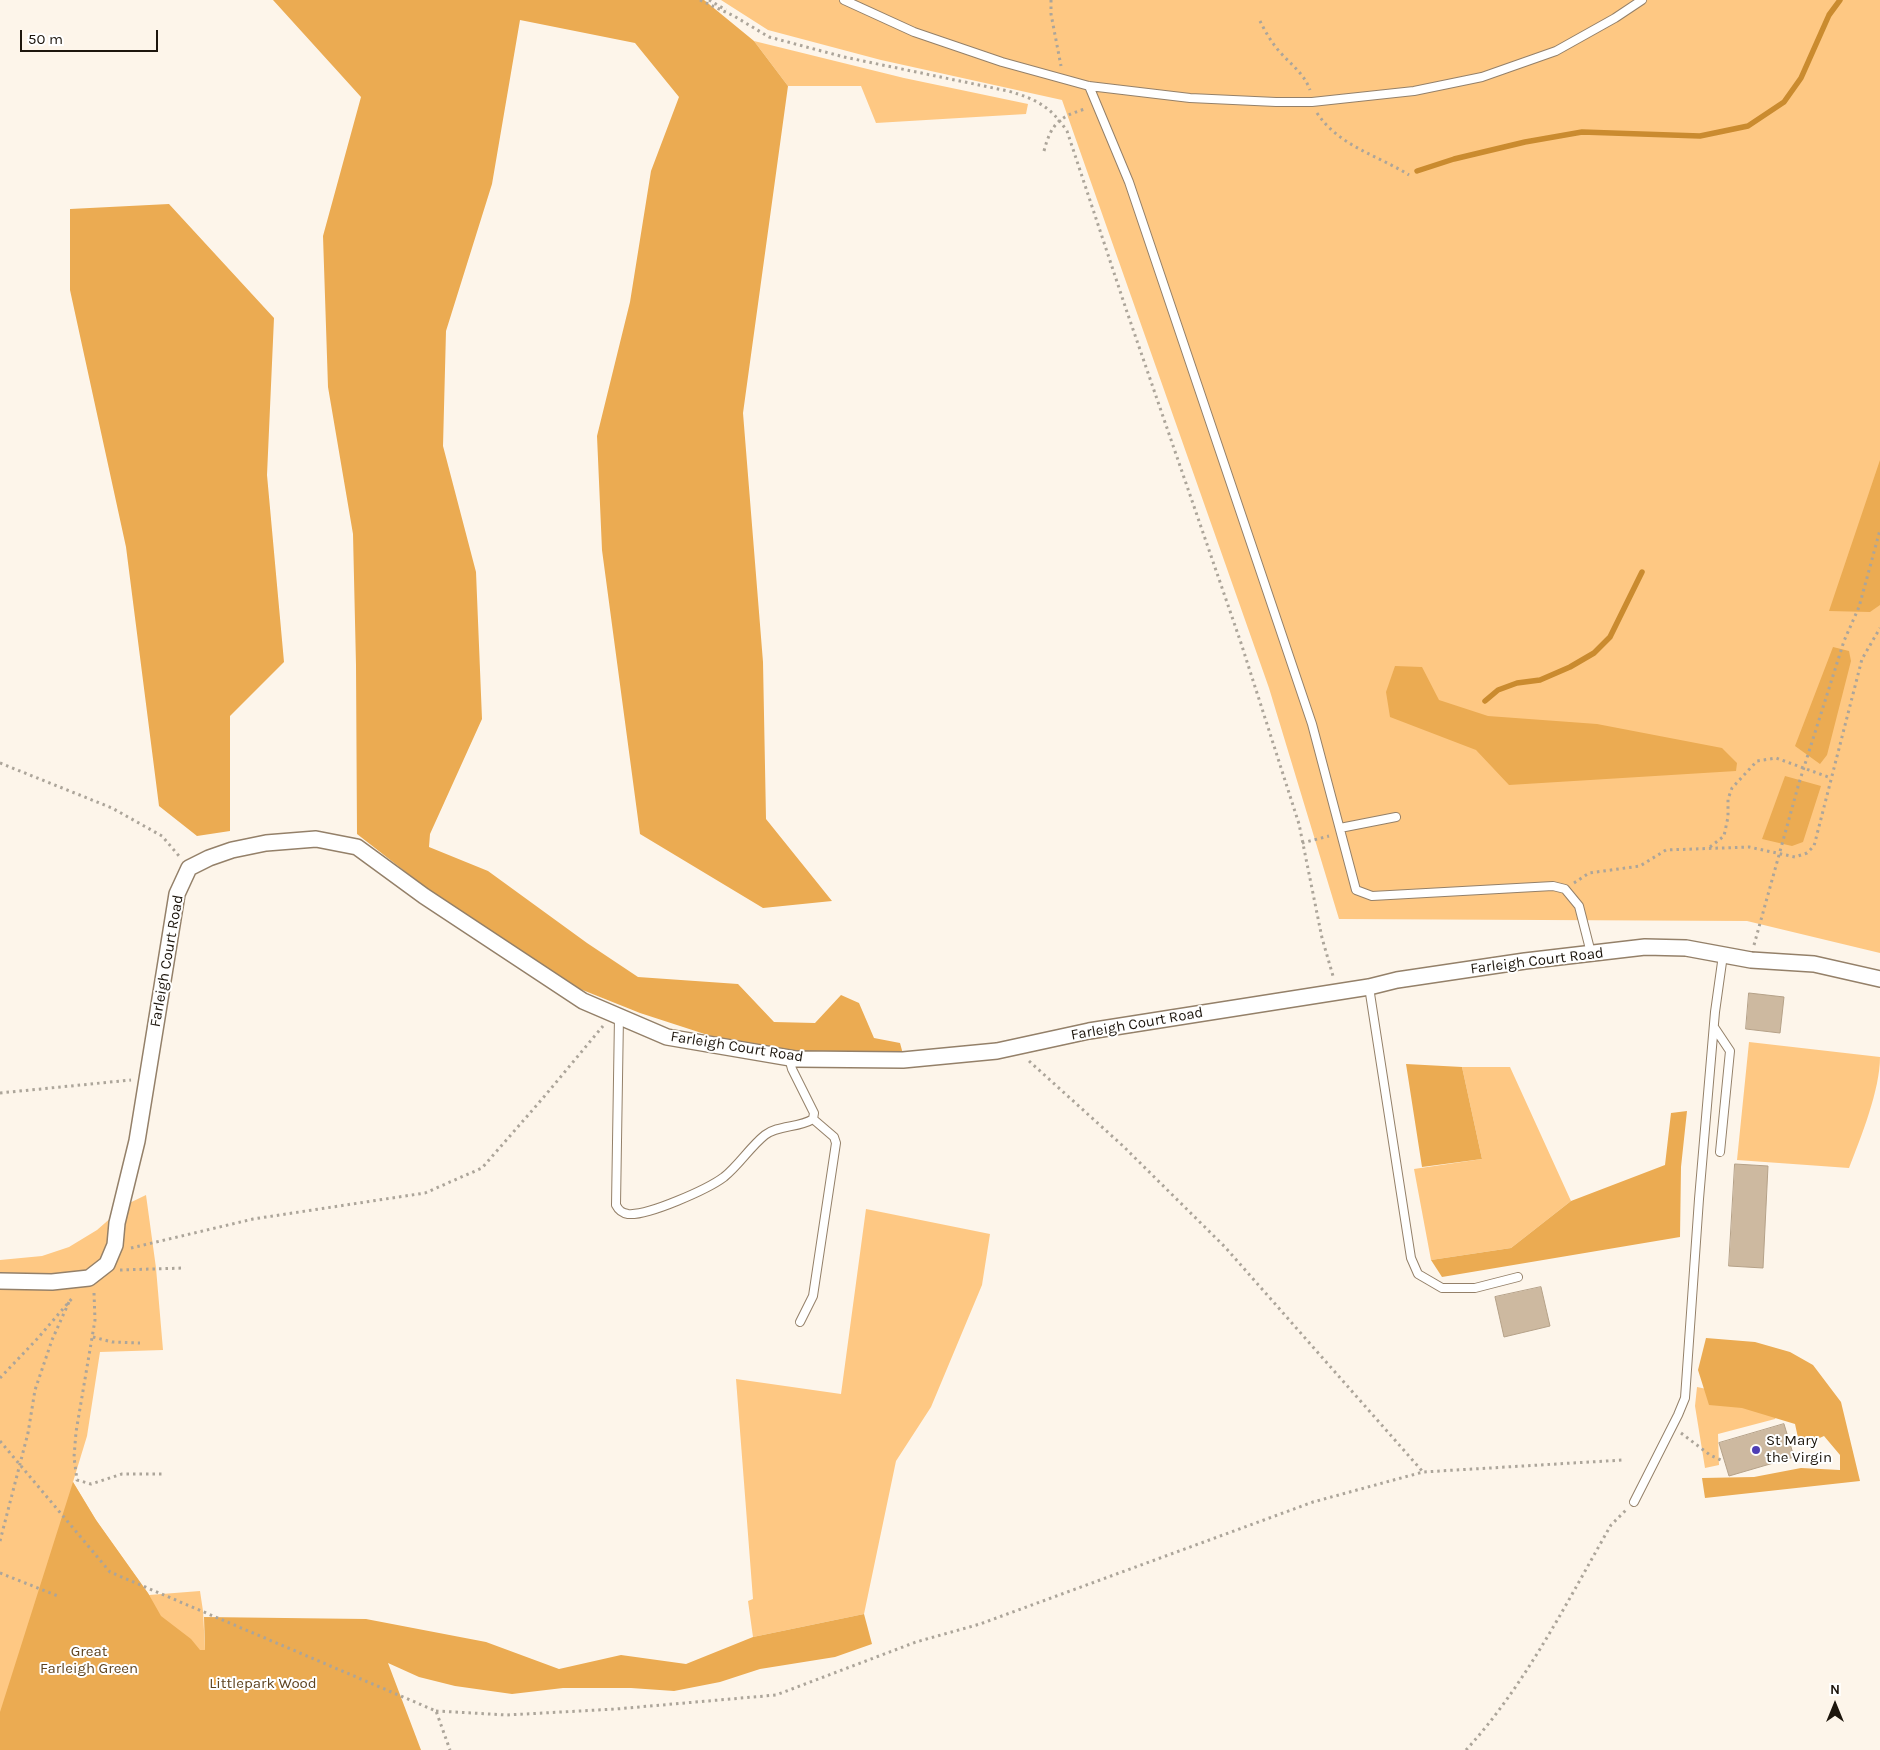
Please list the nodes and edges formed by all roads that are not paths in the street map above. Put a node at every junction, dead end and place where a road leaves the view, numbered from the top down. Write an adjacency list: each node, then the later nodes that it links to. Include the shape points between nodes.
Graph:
1 (844, 0): 3 (lane, via 914,32 1002,62)
2 (1642, 0): 3 (lane, via 1556,51 1482,77 1414,91 1312,102 1276,102 1190,98)
3 (1089, 86): 5 (lane, via 1129,182 1306,706)
4 (1396, 817): 5 (lane)
5 (1341, 830): 6 (lane, via 1356,890 1372,896 1553,886 1565,889 1579,906)
6 (1591, 953): 7 (street, Farleigh Court Road, via 1644,947 1686,948); 9 (street, Farleigh Court Road, via 1417,977)
7 (1723, 955): 8 (street, Farleigh Court Road, via 1814,964); 11 (lane)
8 (1880, 979)
9 (1369, 987): 12 (street, Farleigh Court Road, via 1090,1030 997,1051 903,1060); 15 (lane, via 1411,1258 1418,1274 1442,1288 1475,1288)
10 (616, 1015): 12 (street, Farleigh Court Road, via 667,1037); 13 (lane, via 616,1205 620,1212 641,1214 715,1183 726,1176 766,1134 806,1124); 16 (street, Farleigh Court Road, via 576,996 424,896 357,847 316,839 266,843 210,858 189,868 177,894 137,1141 117,1223 115,1245 109,1258 89,1278)
11 (1714, 1027): 14 (lane, via 1730,1051); 18 (lane, via 1685,1398)
12 (789, 1058): 13 (lane, via 814,1113)
13 (812, 1119): 17 (lane, via 834,1137 836,1143 813,1296)
14 (1720, 1152)
15 (1518, 1277)
16 (0, 1282)
17 (800, 1322)
18 (1634, 1502)

